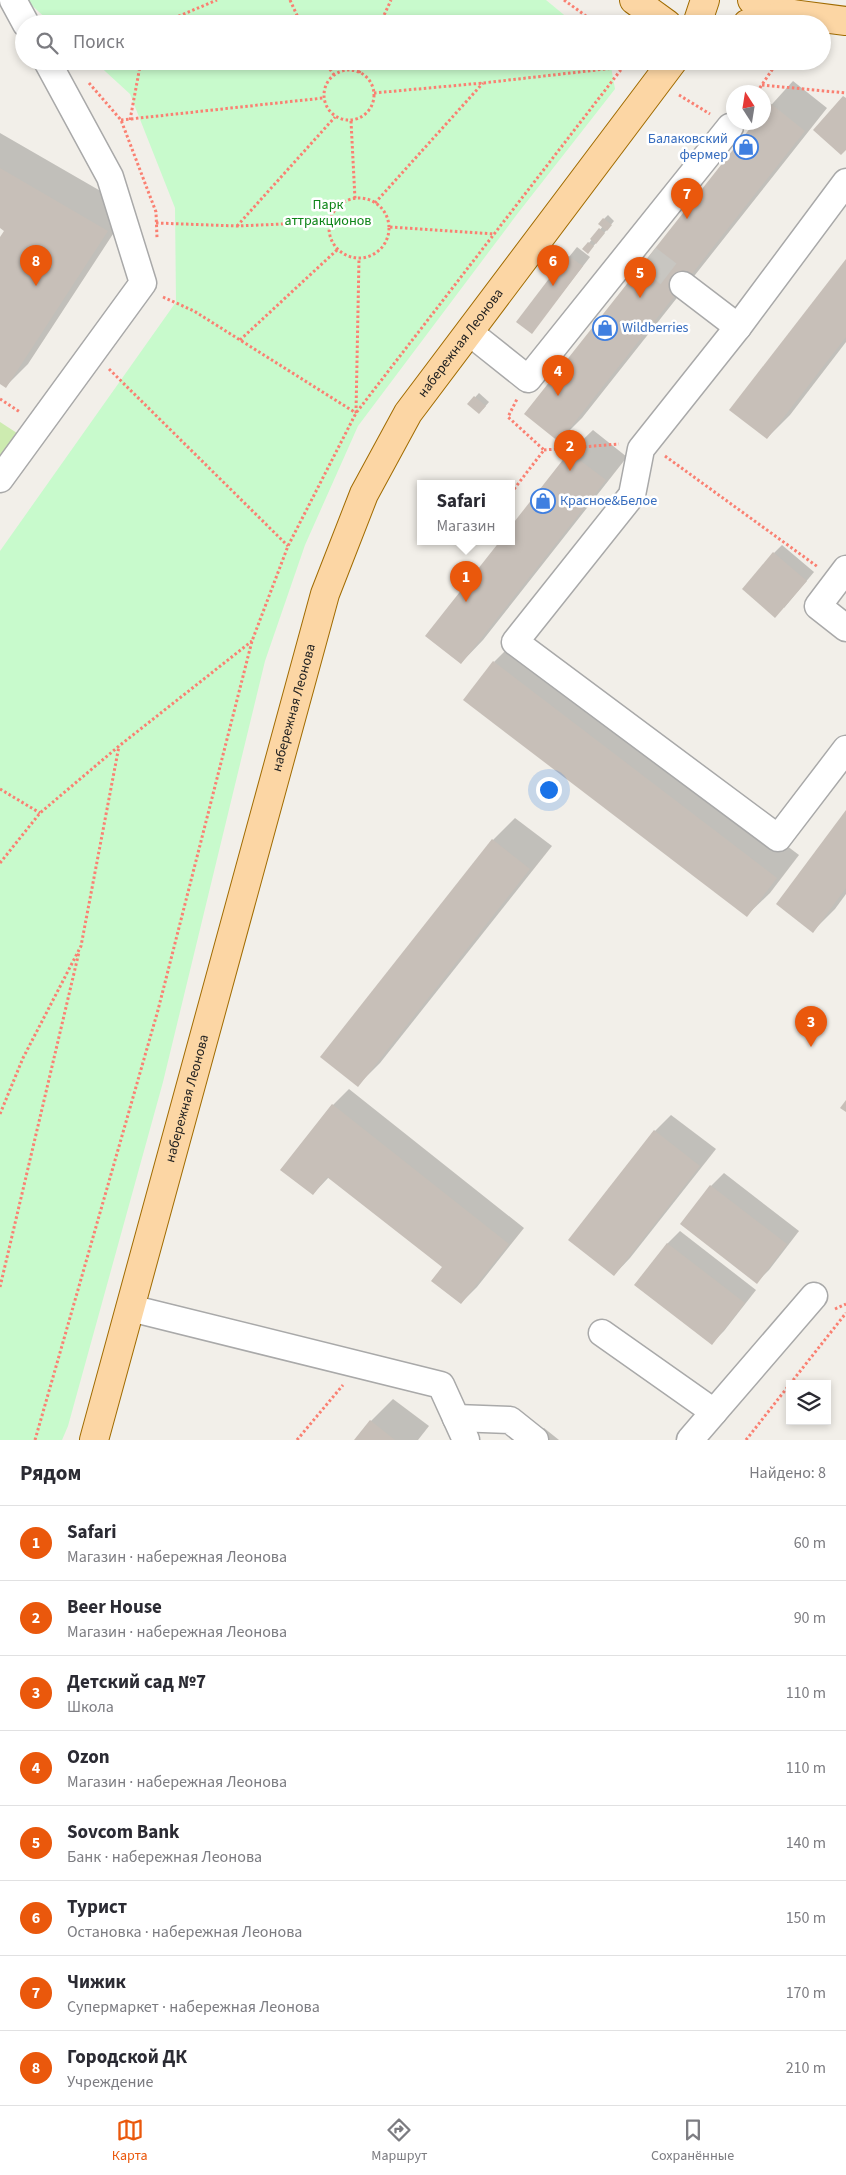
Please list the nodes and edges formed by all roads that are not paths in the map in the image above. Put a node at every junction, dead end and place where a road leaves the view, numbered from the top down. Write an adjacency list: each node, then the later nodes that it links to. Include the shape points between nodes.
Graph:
1 (13, 0): 6 (lane)
2 (634, 0): 7 (main road)
3 (705, 0): 8 (main road)
4 (752, 0): 5 (main road)
5 (792, 14): 9 (main road); 10 (main road)
6 (21, 15)
7 (654, 15)
8 (700, 15)
9 (788, 15)
10 (800, 15)
11 (831, 19): 12 (main road)
12 (846, 21)
13 (52, 70): 20 (lane, via 110,177 142,283)
14 (666, 70): 19 (main road, набережная Леонова)
15 (728, 130): 19 (lane, via 641,253 528,379)
16 (846, 182): 18 (lane)
17 (684, 285): 18 (lane)
18 (738, 327): 23 (lane, via 641,449 632,495 515,642 778,838)
19 (469, 332): 25 (main road, набережная Леонова, via 408,413 364,494 325,594)
20 (0, 479)
21 (841, 575): 22 (lane, via 818,606)
22 (846, 628)
23 (846, 749)
24 (814, 1296): 27 (lane)
25 (130, 1308): 28 (lane, via 440,1385); 29 (main road, набережная Леонова)
26 (602, 1334): 27 (lane)
27 (714, 1412): 31 (lane)
28 (461, 1429): 30 (lane, via 510,1420)
29 (94, 1440)
30 (535, 1440)
31 (690, 1440)

